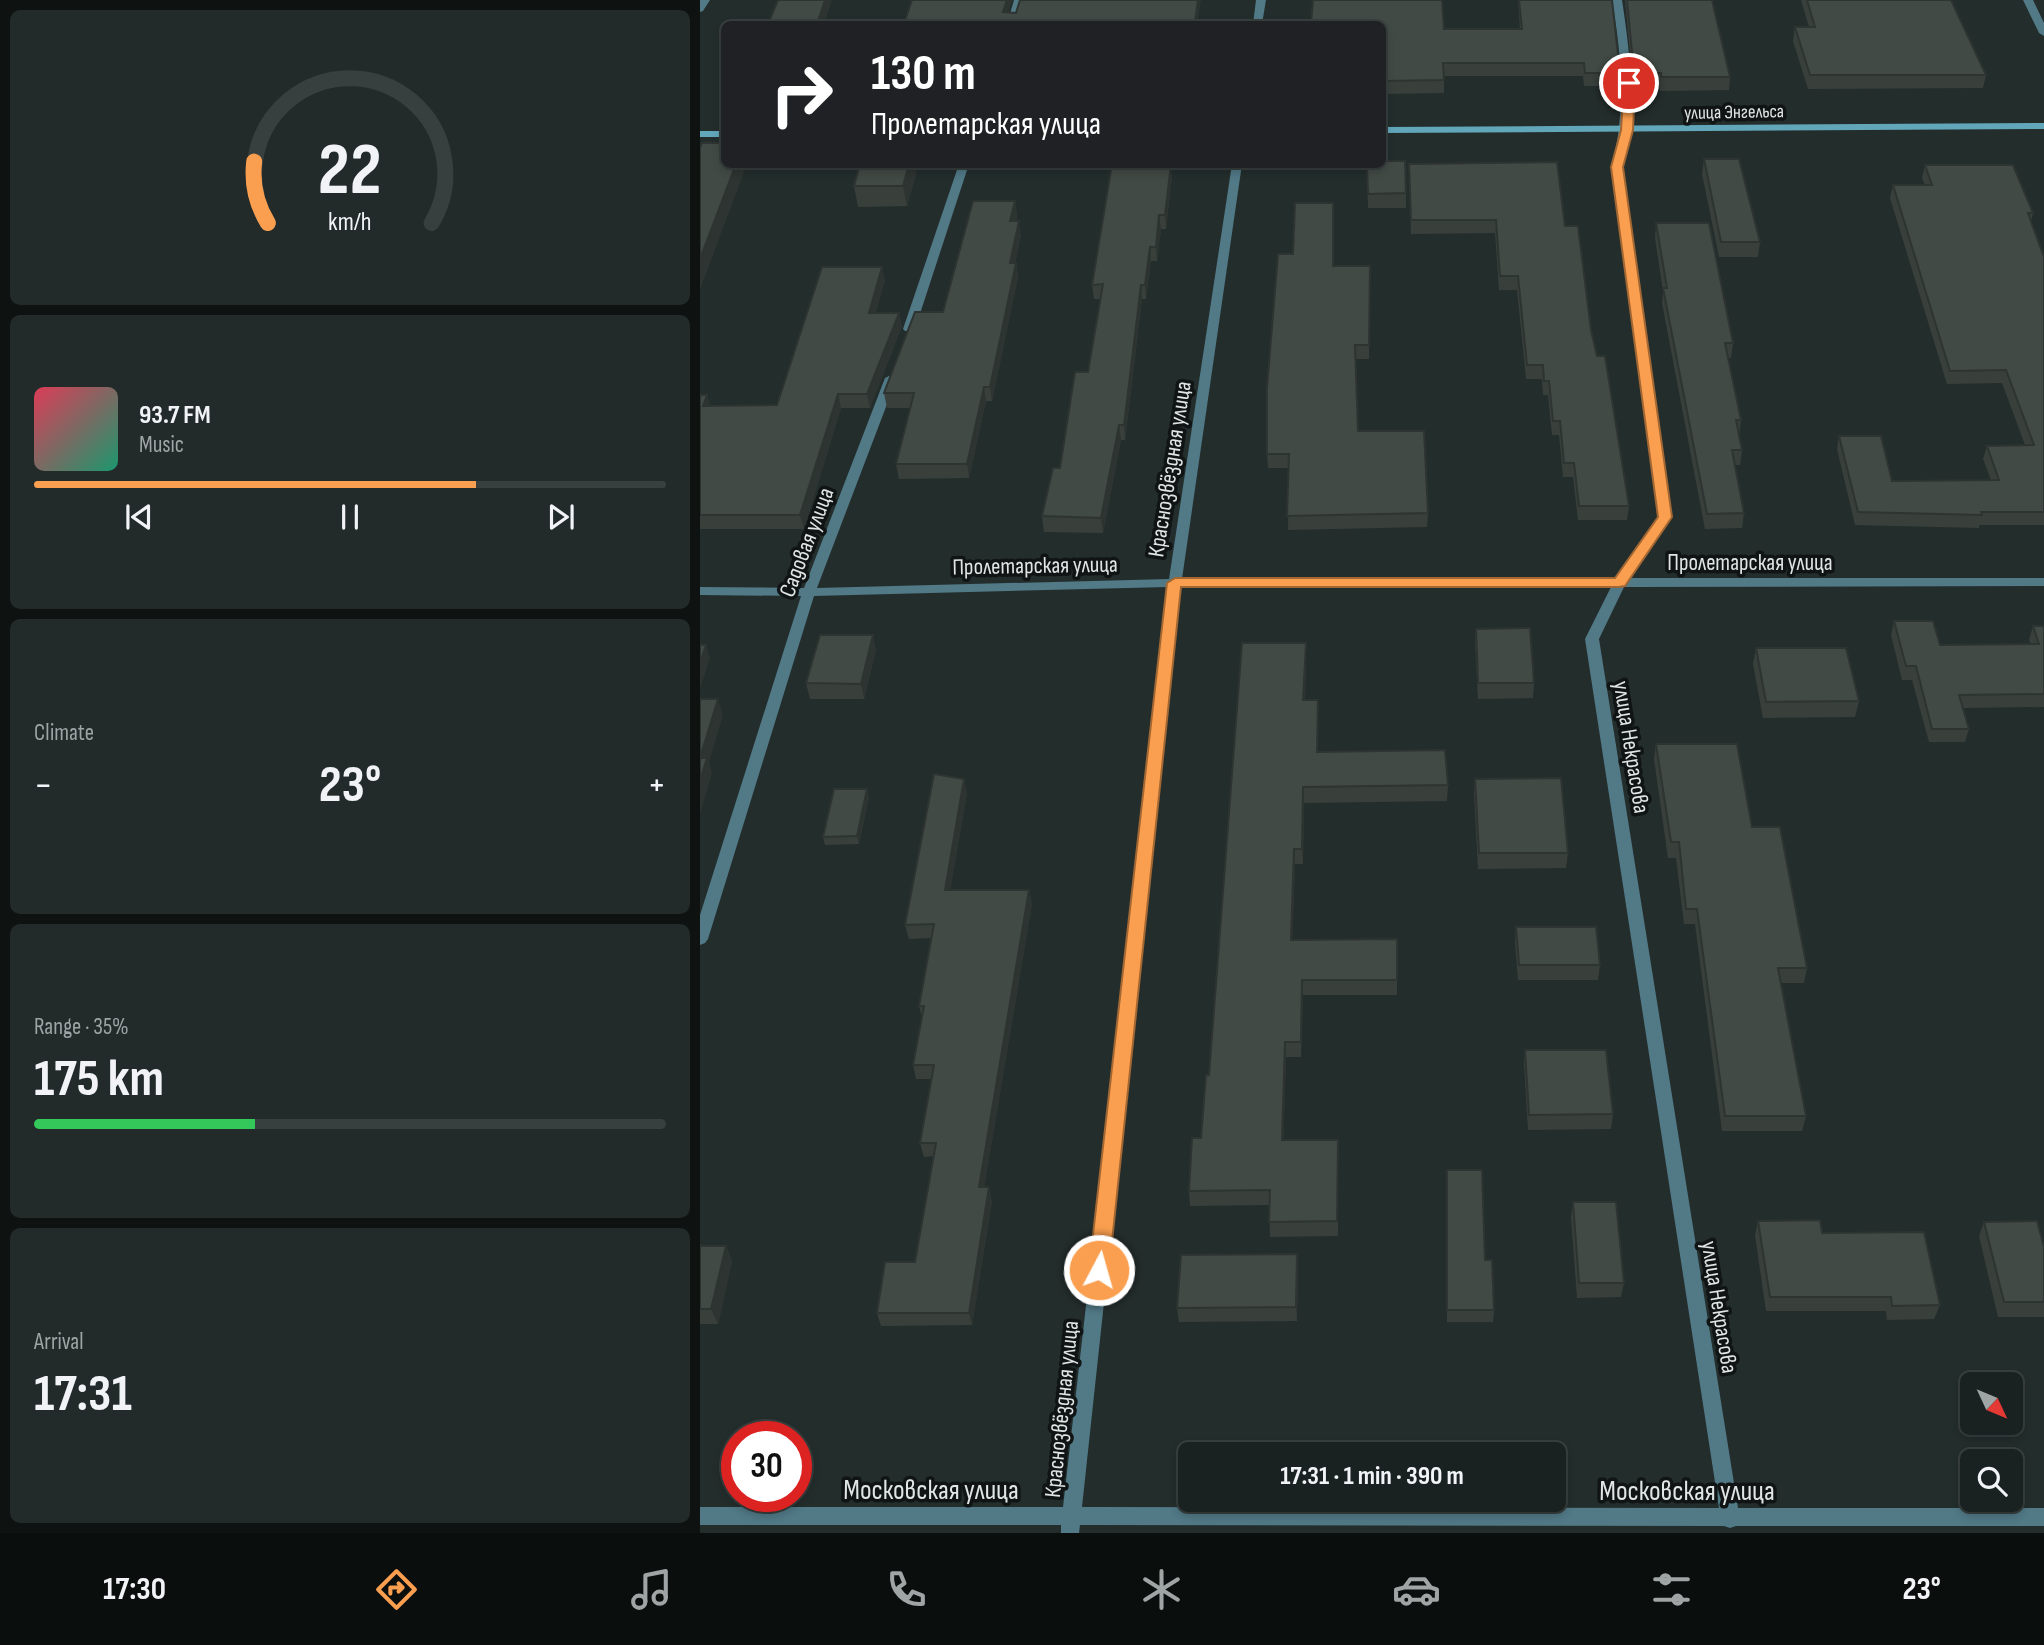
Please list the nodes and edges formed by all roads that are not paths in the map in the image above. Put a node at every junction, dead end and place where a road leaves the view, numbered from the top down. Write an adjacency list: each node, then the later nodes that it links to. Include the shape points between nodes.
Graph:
1 (705, 0): 6 (street)
2 (1019, 0): 7 (street)
3 (1261, 0): 8 (street)
4 (1617, 0): 12 (street, улица Некрасова, via 1629,83)
5 (2028, 0): 9 (street)
6 (700, 9)
7 (1012, 21)
8 (1258, 21)
9 (2044, 33)
10 (2044, 126): 12 (main road, улица Энгельса)
11 (1386, 130): 12 (main road, улица Энгельса)
12 (1627, 130): 21 (street, улица Некрасова, via 1617,167 1665,517)
13 (700, 134): 14 (main road)
14 (721, 134)
15 (963, 168): 17 (street)
16 (1236, 168): 20 (street, Краснозвёздная улица)
17 (903, 345)
18 (894, 370): 23 (street, Садовая улица)
19 (2044, 582): 21 (street, Пролетарская улица)
20 (1175, 583): 21 (street, Пролетарская улица); 23 (street, Пролетарская улица); 28 (street, Краснозвёздная улица)
21 (1619, 583): 27 (street, улица Некрасова, via 1592,639)
22 (700, 591): 23 (street, Пролетарская улица)
23 (809, 592): 24 (street, Садовая улица)
24 (700, 939)
25 (700, 1516): 28 (street, Московская улица)
26 (2044, 1517): 27 (street, Московская улица)
27 (1730, 1519): 28 (street, Московская улица)
28 (1071, 1526)

